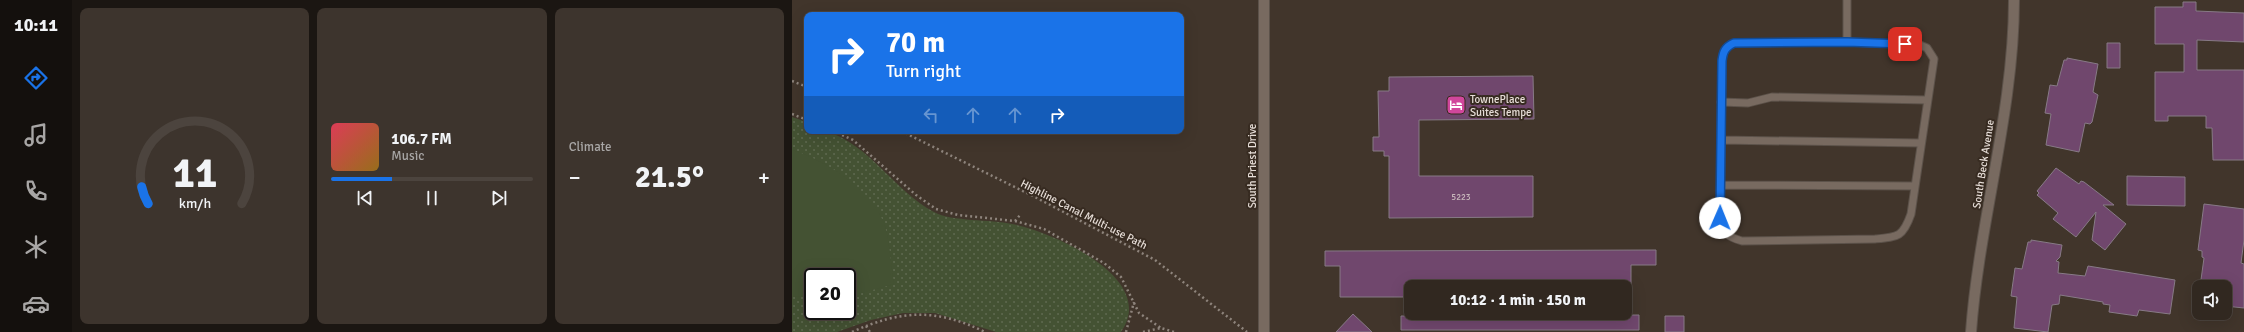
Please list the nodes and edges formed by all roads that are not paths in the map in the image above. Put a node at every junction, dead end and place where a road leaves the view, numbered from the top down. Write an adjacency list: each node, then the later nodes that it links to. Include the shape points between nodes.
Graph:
1 (1264, 0): 11 (street, South Priest Drive)
2 (1847, 0): 4 (lane)
3 (2014, 0): 12 (street, South Beck Avenue, via 2013,50 1980,257)
4 (1847, 42): 5 (lane, via 1920,45 1927,48 1934,59); 6 (lane, via 1728,45 1722,61)
5 (1928, 100): 6 (lane, via 1772,97 1748,103); 8 (lane)
6 (1721, 102): 7 (lane)
7 (1721, 140): 8 (lane); 9 (lane)
8 (1921, 143): 10 (lane)
9 (1721, 185): 10 (lane); 10 (lane, via 1722,228 1731,238 1742,241 1894,238 1906,227)
10 (1915, 186)
11 (1264, 332)
12 (1971, 332)

